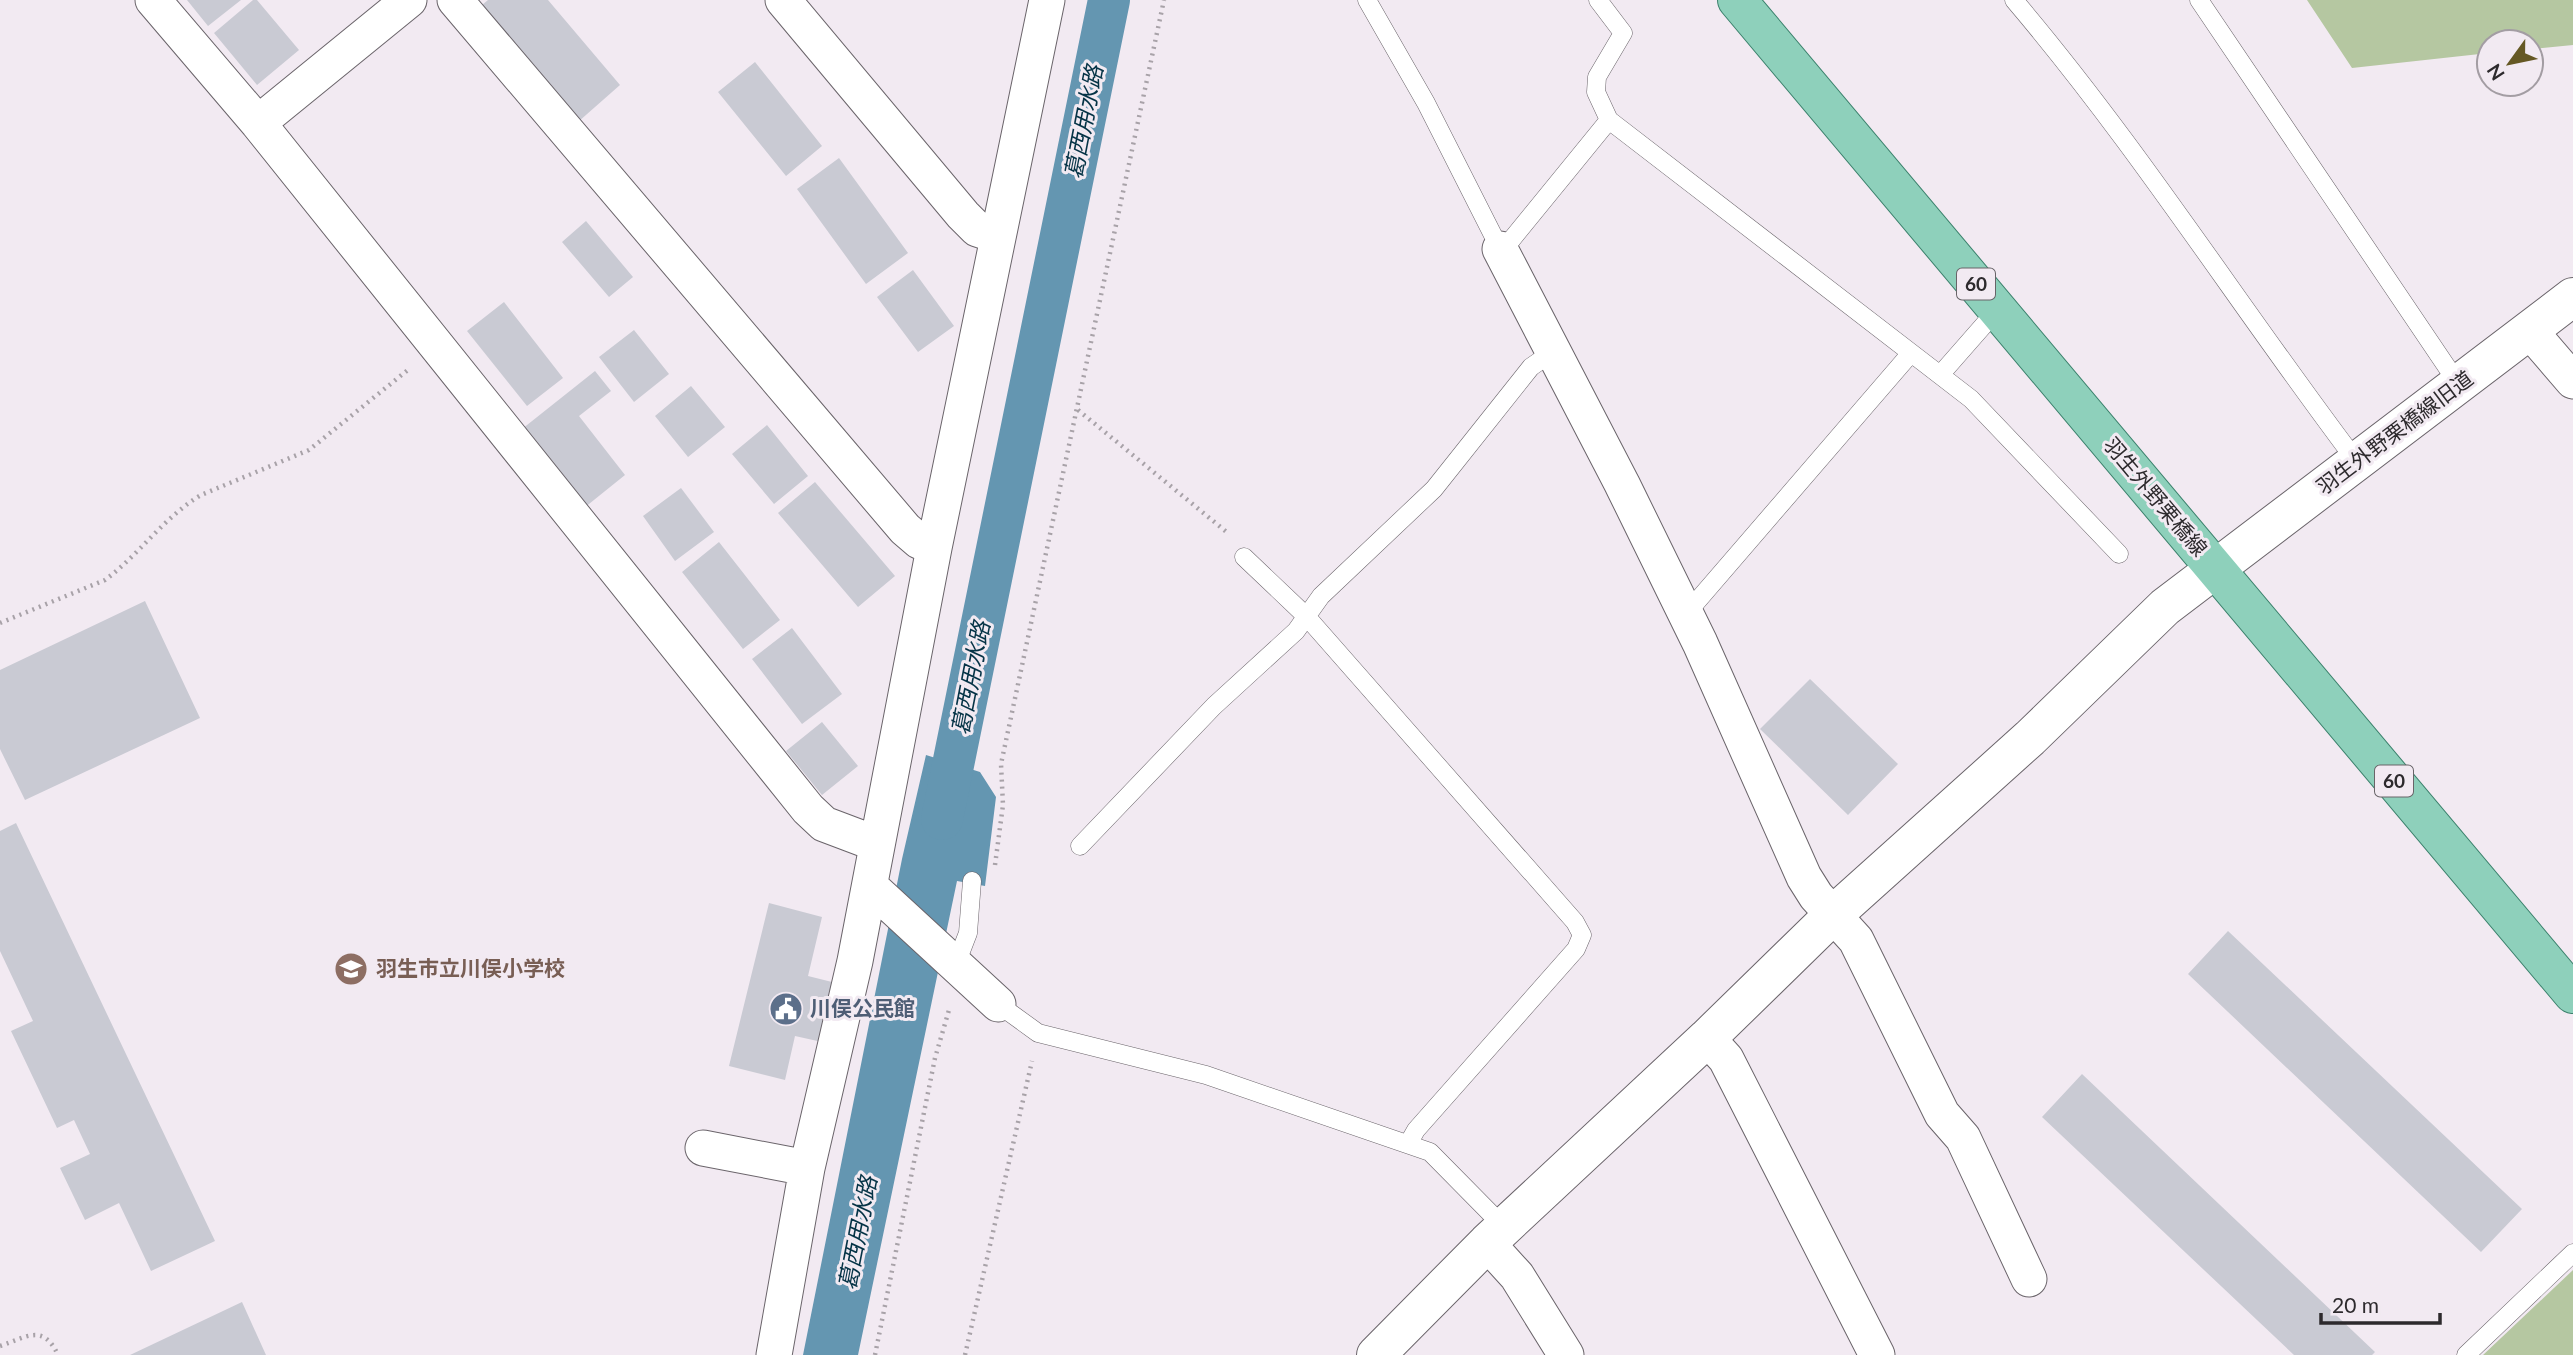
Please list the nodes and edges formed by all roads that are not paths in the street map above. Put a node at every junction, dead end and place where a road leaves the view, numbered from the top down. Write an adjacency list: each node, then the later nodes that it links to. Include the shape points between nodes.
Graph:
1 (153, 0): 12 (street)
2 (408, 0): 12 (street)
3 (455, 0): 24 (street, via 905,529)
4 (783, 0): 13 (street, via 963,215 977,229)
5 (1046, 0): 13 (street)
6 (1367, 0): 14 (lane, via 1426,103)
7 (1598, 0): 11 (lane, via 1623,33 1597,77 1597,92)
8 (1737, 0): 16 (main road, 羽生外野栗橋線 / 60)
9 (2014, 0): 23 (lane, via 2108,118)
10 (2199, 0): 22 (lane)
11 (1609, 120): 14 (lane); 19 (lane)
12 (258, 123): 30 (street, via 808,809 824,824)
13 (998, 236): 24 (street)
14 (1500, 249): 18 (street)
15 (2573, 297): 17 (street, 羽生外野栗橋線旧道)
16 (1997, 310): 20 (lane); 27 (main road, 羽生外野栗橋線 / 60)
17 (2530, 331): 21 (street); 22 (street, 羽生外野栗橋線旧道)
18 (1554, 351): 28 (street); 29 (lane, via 1531,368 1434,489 1321,596)
19 (1911, 352): 20 (lane); 28 (lane)
20 (1940, 375): 25 (lane, via 1971,399)
21 (2573, 381)
22 (2459, 384): 23 (street, 羽生外野栗橋線旧道)
23 (2357, 462): 27 (street, 羽生外野栗橋線旧道)
24 (934, 548): 30 (street)
25 (2119, 554)
26 (1244, 557): 29 (lane)
27 (2215, 568): 34 (street, 羽生外野栗橋線旧道, via 2165,607 2030,738); 36 (main road, 羽生外野栗橋線 / 60)
28 (1686, 614): 34 (street, via 1804,877)
29 (1306, 616): 31 (lane); 39 (lane, via 1582,935 1576,949)
30 (877, 844): 33 (street)
31 (1080, 846)
32 (972, 881): 35 (lane, via 968,933)
33 (870, 886): 35 (street); 41 (street)
34 (1833, 915): 38 (street, 羽生外野栗橋線旧道); 44 (street, via 1856,940 1942,1114 1963,1138)
35 (954, 962): 37 (street)
36 (2573, 994)
37 (999, 1004): 39 (lane, via 1038,1033 1206,1075)
38 (1707, 1038): 42 (street, 羽生外野栗橋線旧道); 48 (street, via 1726,1059)
39 (1408, 1144): 42 (lane, via 1430,1152)
40 (703, 1148): 41 (street)
41 (807, 1168): 45 (street)
42 (1495, 1235): 46 (street, 羽生外野栗橋線旧道); 47 (street)
43 (2573, 1254): 49 (lane)
44 (2029, 1279)
45 (774, 1355)
46 (1376, 1355)
47 (1566, 1355)
48 (1877, 1355)
49 (2466, 1355)

